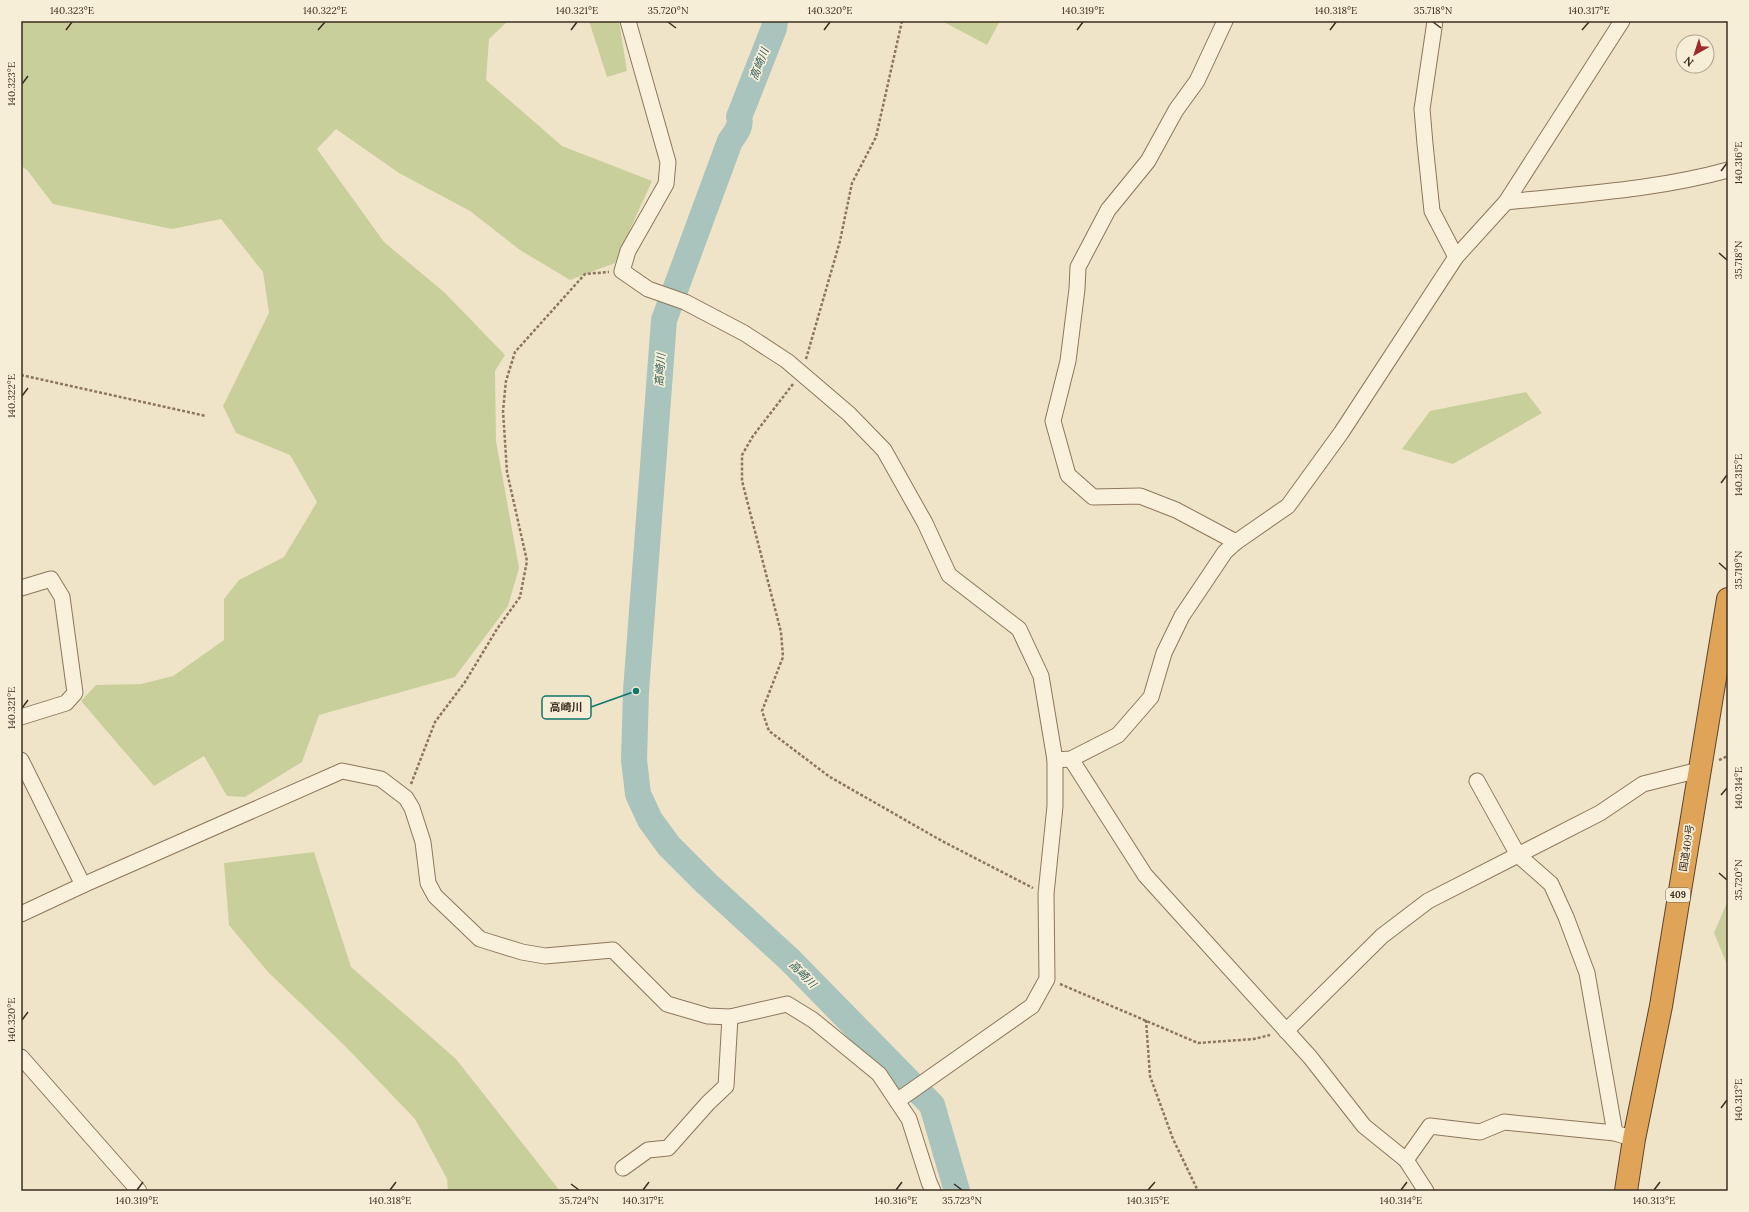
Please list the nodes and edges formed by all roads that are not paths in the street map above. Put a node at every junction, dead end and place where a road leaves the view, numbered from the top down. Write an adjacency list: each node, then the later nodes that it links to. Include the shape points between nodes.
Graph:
1 (628, 21): 14 (street, via 668,162 666,184 628,251 622,271 648,289 685,302 744,333 787,361 850,414 884,450 925,523 949,575 1019,629 1040,676)
2 (1225, 21): 8 (street, via 1196,81 1176,110 1148,161 1108,210 1078,267 1068,361 1053,421 1068,475 1093,497 1140,496 1176,510)
3 (1435, 21): 7 (street, via 1422,109 1425,144 1432,211)
4 (1622, 21): 6 (street)
5 (1728, 170): 6 (street, via 1629,189)
6 (1506, 202): 7 (street)
7 (1456, 257): 8 (street, via 1341,433 1288,506)
8 (1236, 542): 12 (street, via 1225,552 1182,616 1164,653 1152,697 1118,734)
9 (21, 588): 11 (street, via 51,579 62,597 75,693 66,703)
10 (1728, 599): 15 (highway, 国道409号 / 409)
11 (21, 717)
12 (1071, 759): 14 (street); 21 (street, via 1145,875)
13 (21, 760): 18 (street)
14 (1054, 760): 23 (street, via 1055,806 1046,894 1047,979 1032,1006)
15 (1699, 770): 17 (street, via 1643,784 1600,813); 24 (highway, 国道409号 / 409, via 1661,1006)
16 (1477, 781): 17 (street)
17 (1518, 855): 21 (street, via 1428,902 1388,932); 24 (street, via 1551,884 1566,916 1587,972)
18 (83, 885): 19 (street); 20 (street, via 342,772 381,779 406,798 412,808 423,842 428,883 435,896 480,939 545,956 613,950 667,1004 708,1016)
19 (21, 914)
20 (730, 1017): 23 (street, via 787,1004 813,1020 879,1074); 26 (street, via 726,1086 668,1148 648,1150)
21 (1286, 1031): 25 (street, via 1310,1057 1364,1126)
22 (21, 1057): 27 (street)
23 (897, 1101): 28 (street, via 909,1119)
24 (1625, 1136): 25 (street, via 1504,1122 1480,1132 1430,1126); 30 (highway, 国道409号 / 409)
25 (1406, 1160): 29 (street)
26 (623, 1168)
27 (139, 1191)
28 (933, 1191)
29 (1426, 1191)
30 (1626, 1191)

